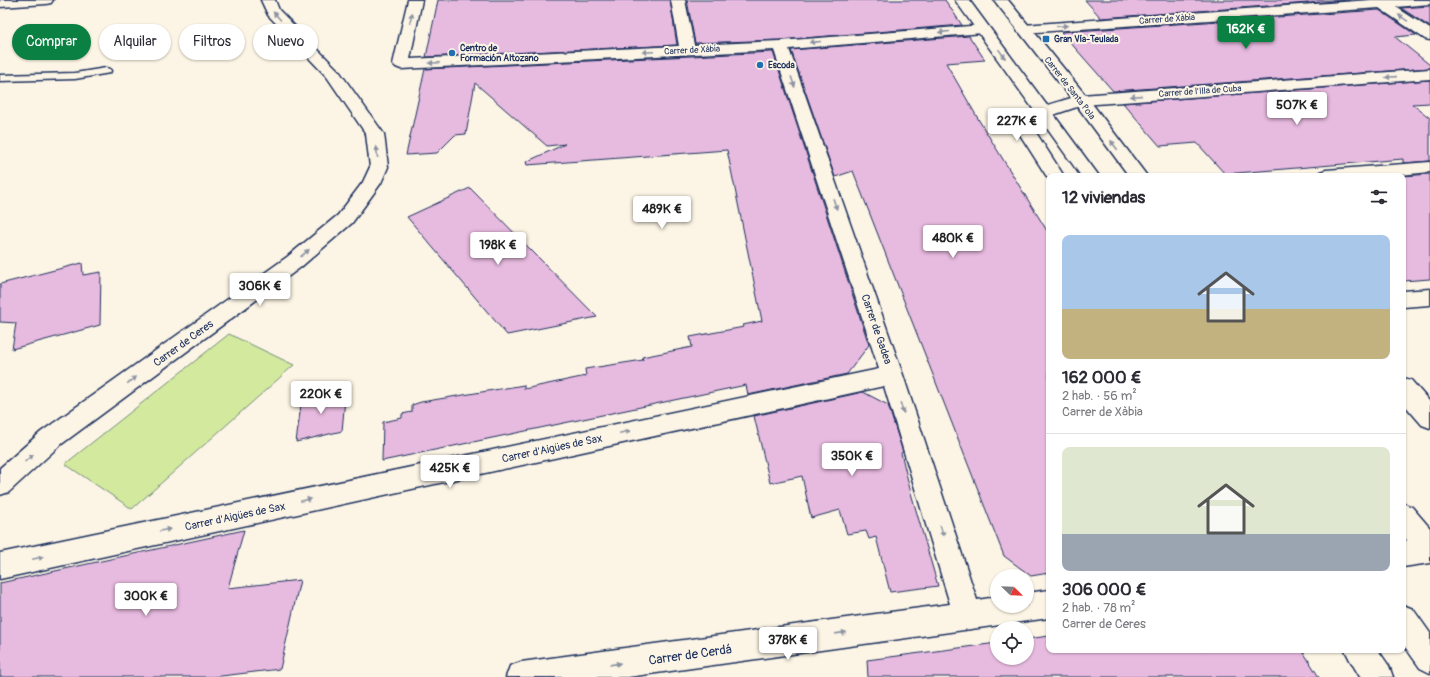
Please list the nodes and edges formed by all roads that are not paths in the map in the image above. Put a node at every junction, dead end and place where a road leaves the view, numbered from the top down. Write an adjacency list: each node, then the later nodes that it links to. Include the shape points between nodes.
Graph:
1 (46, 0): 9 (street)
2 (268, 0): 30 (street, Carrer de Ceres, one-way to 2, via 50,439 294,262 345,219 372,183 378,167 375,134 333,74 273,12)
3 (415, 0): 14 (street, Carrer de Xàbia, one-way to 3, via 401,64)
4 (678, 0): 14 (street)
5 (962, 0): 10 (street)
6 (1001, 0): 11 (street, Carrer de Santa Pola)
7 (1430, 0): 8 (street, Carrer de Xàbia)
8 (1378, 2): 11 (street, Carrer de Xàbia, one-way to 8); 12 (street, one-way to 8)
9 (0, 3)
10 (983, 29): 13 (street, Carrer de Xàbia, one-way to 13); 19 (street, one-way to 19)
11 (1023, 29): 18 (street, Carrer de Santa Pola)
12 (1430, 36)
13 (780, 45): 14 (street, Carrer de Xàbia); 27 (street, Carrer de Gadea, one-way to 27)
14 (687, 50)
15 (106, 71): 17 (lane, via 75,76)
16 (1430, 74): 18 (street, Carrer de l'Illa de Cuba, one-way to 18)
17 (0, 78)
18 (1081, 100): 19 (street, Carrer de l'Illa de Cuba); 23 (street, Carrer de Santa Pola, one-way to 18)
19 (1044, 112): 21 (street, via 1026,130); 22 (street)
20 (1430, 167): 24 (street)
21 (1053, 173)
22 (1088, 173)
23 (1136, 173)
24 (1361, 173)
25 (1430, 297): 26 (street)
26 (1406, 299)
27 (892, 375): 34 (street, Carrer d'Aigües de Sax, one-way to 27); 36 (street, Carrer de Gadea, one-way to 36)
28 (1406, 390): 29 (street)
29 (1430, 418)
30 (0, 484)
31 (1406, 519): 32 (street)
32 (1430, 550): 33 (street)
33 (1406, 554)
34 (0, 566)
35 (1046, 604): 36 (street, Carrer de Cerdá)
36 (968, 615): 40 (street, Carrer de Cerdá, one-way to 36)
37 (1406, 623): 39 (street)
38 (1362, 653): 41 (street)
39 (1430, 658)
40 (521, 677)
41 (1378, 677)

